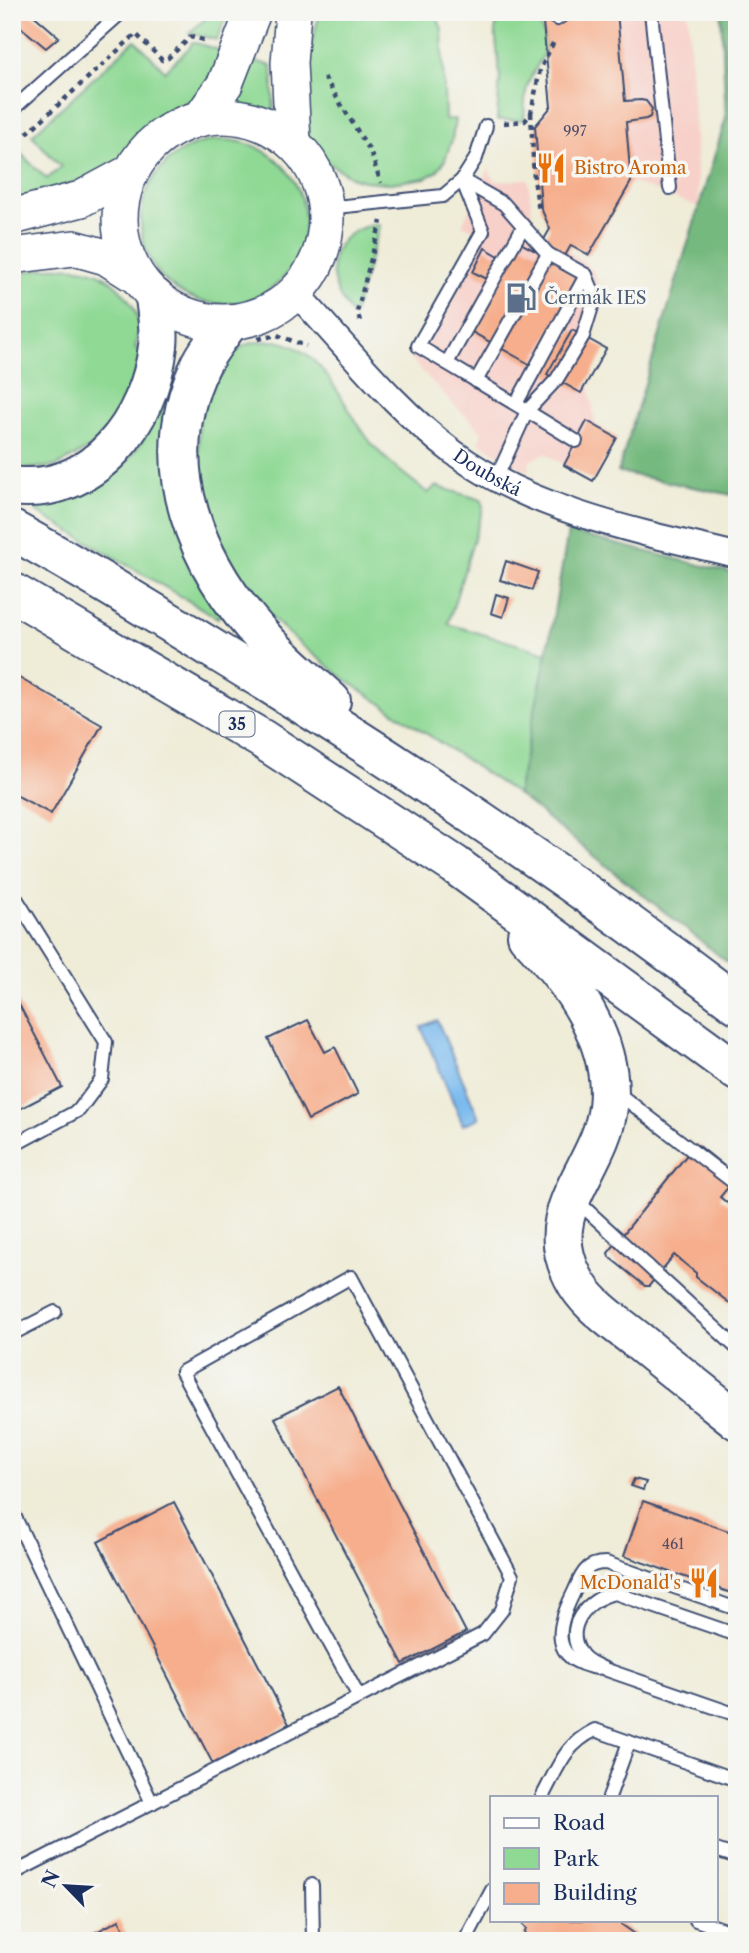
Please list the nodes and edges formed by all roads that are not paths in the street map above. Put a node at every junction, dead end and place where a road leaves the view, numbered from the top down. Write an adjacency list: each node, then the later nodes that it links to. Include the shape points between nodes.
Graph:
1 (122, 12): 5 (lane)
2 (253, 12): 6 (street, via 225,84)
3 (293, 12): 8 (street, via 289,63)
4 (651, 12): 11 (lane)
5 (12, 110)
6 (201, 118): 8 (street, via 250,119); 9 (street, via 160,137)
7 (486, 126): 10 (lane, via 476,158)
8 (293, 142): 12 (street, via 316,172)
9 (131, 172): 13 (street, via 81,199); 18 (street, via 121,198 120,225 124,251)
10 (462, 180): 12 (lane, via 443,196); 14 (lane, via 505,204); 21 (lane, via 484,231 418,346)
11 (670, 188)
12 (326, 208): 19 (street, via 320,258)
13 (12, 217)
14 (523, 227): 15 (lane); 21 (lane)
15 (548, 254): 17 (lane); 22 (lane)
16 (12, 256): 18 (street, via 74,248 106,257)
17 (586, 275): 23 (lane); 23 (lane, via 595,297 583,335 557,379)
18 (146, 287): 20 (street, via 176,312 199,321); 26 (highway, via 159,324 155,367 140,410 113,451 68,479)
19 (296, 293): 20 (street, via 270,312); 25 (street, Doubská, via 428,432)
20 (228, 324): 30 (highway, via 202,361 183,417 180,450 190,521 210,566 241,612)
21 (447, 363): 22 (lane)
22 (476, 380): 23 (lane)
23 (522, 408): 24 (lane); 25 (lane)
24 (576, 441)
25 (496, 479): 28 (street, Doubská, via 651,535)
26 (12, 486)
27 (12, 530): 30 (highway)
28 (737, 555)
29 (12, 592): 31 (highway, 35, via 262,739)
30 (407, 772): 33 (highway)
31 (455, 865): 34 (highway, 35); 35 (highway, via 535,944 577,995 600,1044)
32 (12, 892): 36 (lane, via 106,1042 102,1079 79,1110)
33 (737, 1004)
34 (737, 1071)
35 (609, 1087): 37 (lane); 38 (highway, via 600,1137)
36 (12, 1146)
37 (737, 1185)
38 (571, 1195): 41 (lane); 42 (highway, via 563,1244 573,1279 596,1307)
39 (55, 1312): 40 (lane)
40 (12, 1334)
41 (737, 1348)
42 (737, 1420)
43 (12, 1511): 53 (lane)
44 (737, 1609): 46 (lane, via 606,1563 594,1564 586,1570 564,1613 561,1637 569,1657 578,1665)
45 (737, 1635): 46 (lane, via 615,1593 603,1595 584,1609 576,1632 582,1655)
46 (607, 1670): 48 (lane)
47 (359, 1697): 47 (lane, via 483,1634 502,1610 512,1576 351,1277 182,1372); 53 (lane)
48 (737, 1715)
49 (629, 1742): 50 (lane); 51 (lane, via 595,1730 579,1738); 52 (lane)
50 (737, 1780)
51 (543, 1796)
52 (609, 1796)
53 (152, 1803): 56 (lane)
54 (718, 1851): 55 (lane)
55 (737, 1857)
56 (12, 1874)
57 (312, 1885): 61 (lane)
58 (490, 1895): 62 (lane)
59 (702, 1922): 60 (lane)
60 (737, 1934)
61 (313, 1941)
62 (465, 1941)

